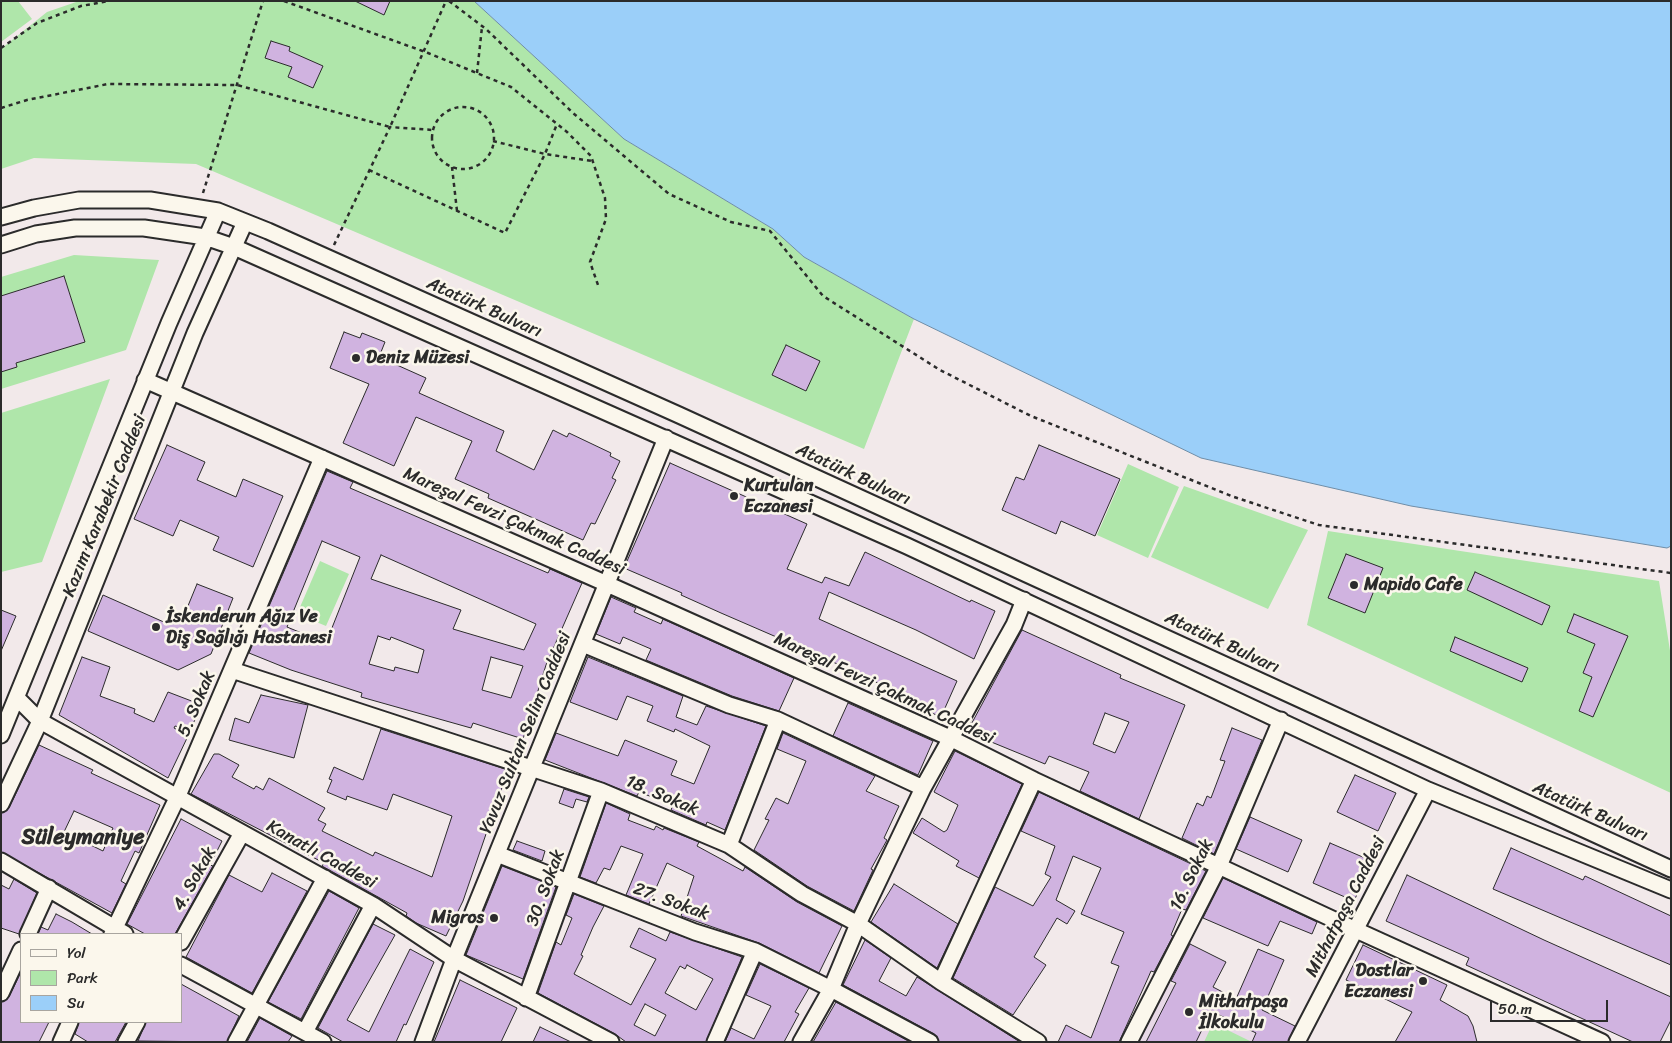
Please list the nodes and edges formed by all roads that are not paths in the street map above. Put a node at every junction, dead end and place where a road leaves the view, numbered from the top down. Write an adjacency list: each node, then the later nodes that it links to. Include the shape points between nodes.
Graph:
1 (218, 211): 2 (street, Atatürk Bulvarı, via 150,200 79,200); 3 (street, Atatürk Bulvarı); 4 (street, Kazım Karabekir Caddesi)
2 (1, 217)
3 (245, 222): 6 (street, Kazım Karabekir Caddesi); 33 (street, Atatürk Bulvarı)
4 (205, 237): 5 (street, via 144,228 75,228 36,234); 6 (street); 7 (street, Kazım Karabekir Caddesi)
5 (1, 245)
6 (234, 247): 8 (street, Kazım Karabekir Caddesi); 9 (street)
7 (145, 380): 8 (street, Mareşal Fevzi Çakmak Caddesi); 15 (street, Kazım Karabekir Caddesi)
8 (170, 392): 10 (street, Mareşal Fevzi Çakmak Caddesi); 18 (street, Kazım Karabekir Caddesi)
9 (666, 438): 11 (street, Yavuz Sultan Selim Caddesi); 12 (street)
10 (322, 458): 11 (street, Mareşal Fevzi Çakmak Caddesi); 14 (street, 5. Sokak)
11 (607, 584): 13 (street, Yavuz Sultan Selim Caddesi); 20 (street, Mareşal Fevzi Çakmak Caddesi)
12 (1024, 600): 17 (street); 20 (street, via 1014,625)
13 (583, 644): 16 (street, via 729,705); 21 (street, Yavuz Sultan Selim Caddesi)
14 (232, 670): 21 (street, 18. Sokak); 26 (street, 5. Sokak)
15 (17, 698): 18 (street, Kanatlı Caddesi); 19 (street, Kazım Karabekir Caddesi)
16 (778, 720): 23 (street); 29 (street)
17 (1281, 720): 24 (street); 32 (street, 16. Sokak)
18 (40, 721): 26 (street, Kanatlı Caddesi); 27 (street, Kazım Karabekir Caddesi)
19 (1, 735)
20 (950, 738): 22 (street, Mareşal Fevzi Çakmak Caddesi); 23 (street)
21 (532, 768): 25 (street, 18. Sokak); 30 (street, Yavuz Sultan Selim Caddesi)
22 (1034, 780): 32 (street, Mareşal Fevzi Çakmak Caddesi); 48 (street)
23 (923, 788): 39 (street)
24 (1428, 790): 37 (street); 40 (street, Mithatpaşa Caddesi)
25 (601, 791): 29 (street, 18. Sokak); 35 (street, 30. Sokak)
26 (176, 798): 28 (street, Kanatlı Caddesi); 41 (street, 5. Sokak)
27 (1, 804)
28 (242, 833): 34 (street, Kanatlı Caddesi); 43 (street, 4. Sokak)
29 (729, 845): 39 (street, 18. Sokak, via 802,894)
30 (497, 854): 35 (street, 27. Sokak); 46 (street, Yavuz Sultan Selim Caddesi)
31 (1, 861): 36 (street)
32 (1219, 866): 40 (street, Mareşal Fevzi Çakmak Caddesi); 66 (street, 16. Sokak)
33 (1671, 869)
34 (325, 878): 38 (street, Kanatlı Caddesi); 52 (street)
35 (568, 883): 44 (street, 27. Sokak, via 695,932); 51 (street, 30. Sokak)
36 (50, 888): 41 (street); 42 (street)
37 (1671, 890)
38 (373, 905): 46 (street, Kanatlı Caddesi); 55 (street)
39 (858, 924): 48 (street, 18. Sokak); 49 (street)
40 (1356, 930): 67 (street, Mithatpaşa Caddesi); 68 (street, Mareşal Fevzi Çakmak Caddesi)
41 (118, 932)
42 (28, 933)
43 (182, 940)
44 (755, 951): 49 (street, 27. Sokak); 62 (street)
45 (20, 952): 50 (street)
46 (454, 959): 51 (street, Kanatlı Caddesi); 60 (street, Yavuz Sultan Selim Caddesi)
47 (182, 966): 52 (street)
48 (942, 982): 65 (street, 18. Sokak)
49 (831, 988): 63 (street); 64 (street, 27. Sokak)
50 (1, 993)
51 (526, 998): 61 (street, Kanatlı Caddesi)
52 (256, 1004): 55 (street); 58 (street)
53 (70, 1023): 56 (street)
54 (136, 1023): 57 (street)
55 (305, 1032): 59 (street)
56 (63, 1041)
57 (126, 1042)
58 (236, 1042)
59 (323, 1042)
60 (423, 1042)
61 (611, 1042)
62 (715, 1042)
63 (800, 1042)
64 (930, 1042)
65 (1038, 1042)
66 (1128, 1042)
67 (1297, 1042)
68 (1602, 1042)

